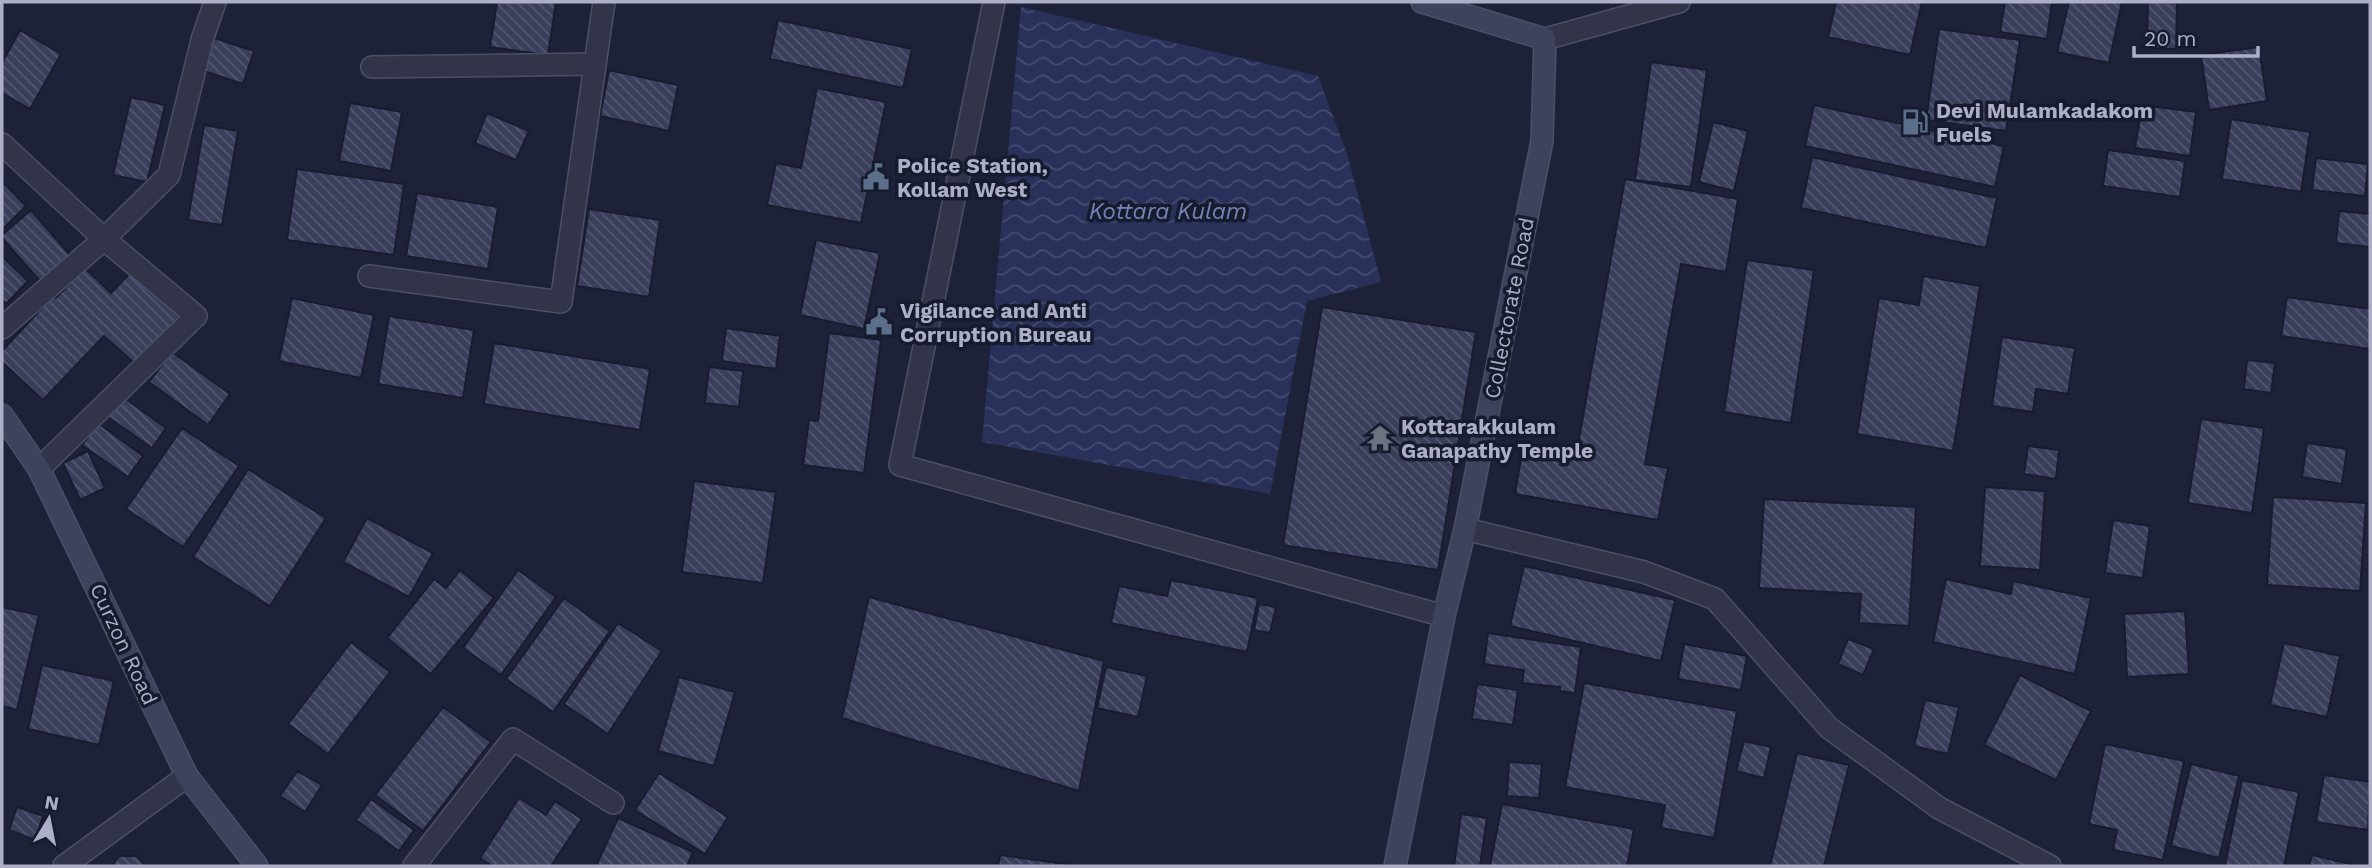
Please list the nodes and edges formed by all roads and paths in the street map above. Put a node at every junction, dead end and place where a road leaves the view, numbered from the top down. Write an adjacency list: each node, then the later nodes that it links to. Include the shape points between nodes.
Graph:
1 (215, 2): 10 (street, via 169,175)
2 (604, 2): 7 (street)
3 (994, 2): 16 (street, via 900,465)
4 (1422, 2): 6 (main road)
5 (1679, 2): 6 (street)
6 (1545, 39): 15 (main road, Collectorate Road, via 1542,141)
7 (595, 64): 8 (street); 11 (street, via 561,302)
8 (372, 67)
9 (2, 144): 10 (street)
10 (104, 239): 12 (street); 14 (street, via 196,316)
11 (369, 276)
12 (2, 328)
13 (2, 415): 14 (main road, Curzon Road)
14 (39, 469): 17 (main road, Curzon Road)
15 (1465, 529): 16 (main road, Collectorate Road); 23 (street, via 1644,572 1715,599 1829,728 1940,808)
16 (1444, 616): 22 (main road, Collectorate Road)
17 (187, 776): 19 (street); 20 (main road, Curzon Road)
18 (612, 803): 21 (street, via 513,739)
19 (64, 866)
20 (257, 866)
21 (414, 866)
22 (1395, 866)
23 (2050, 866)

